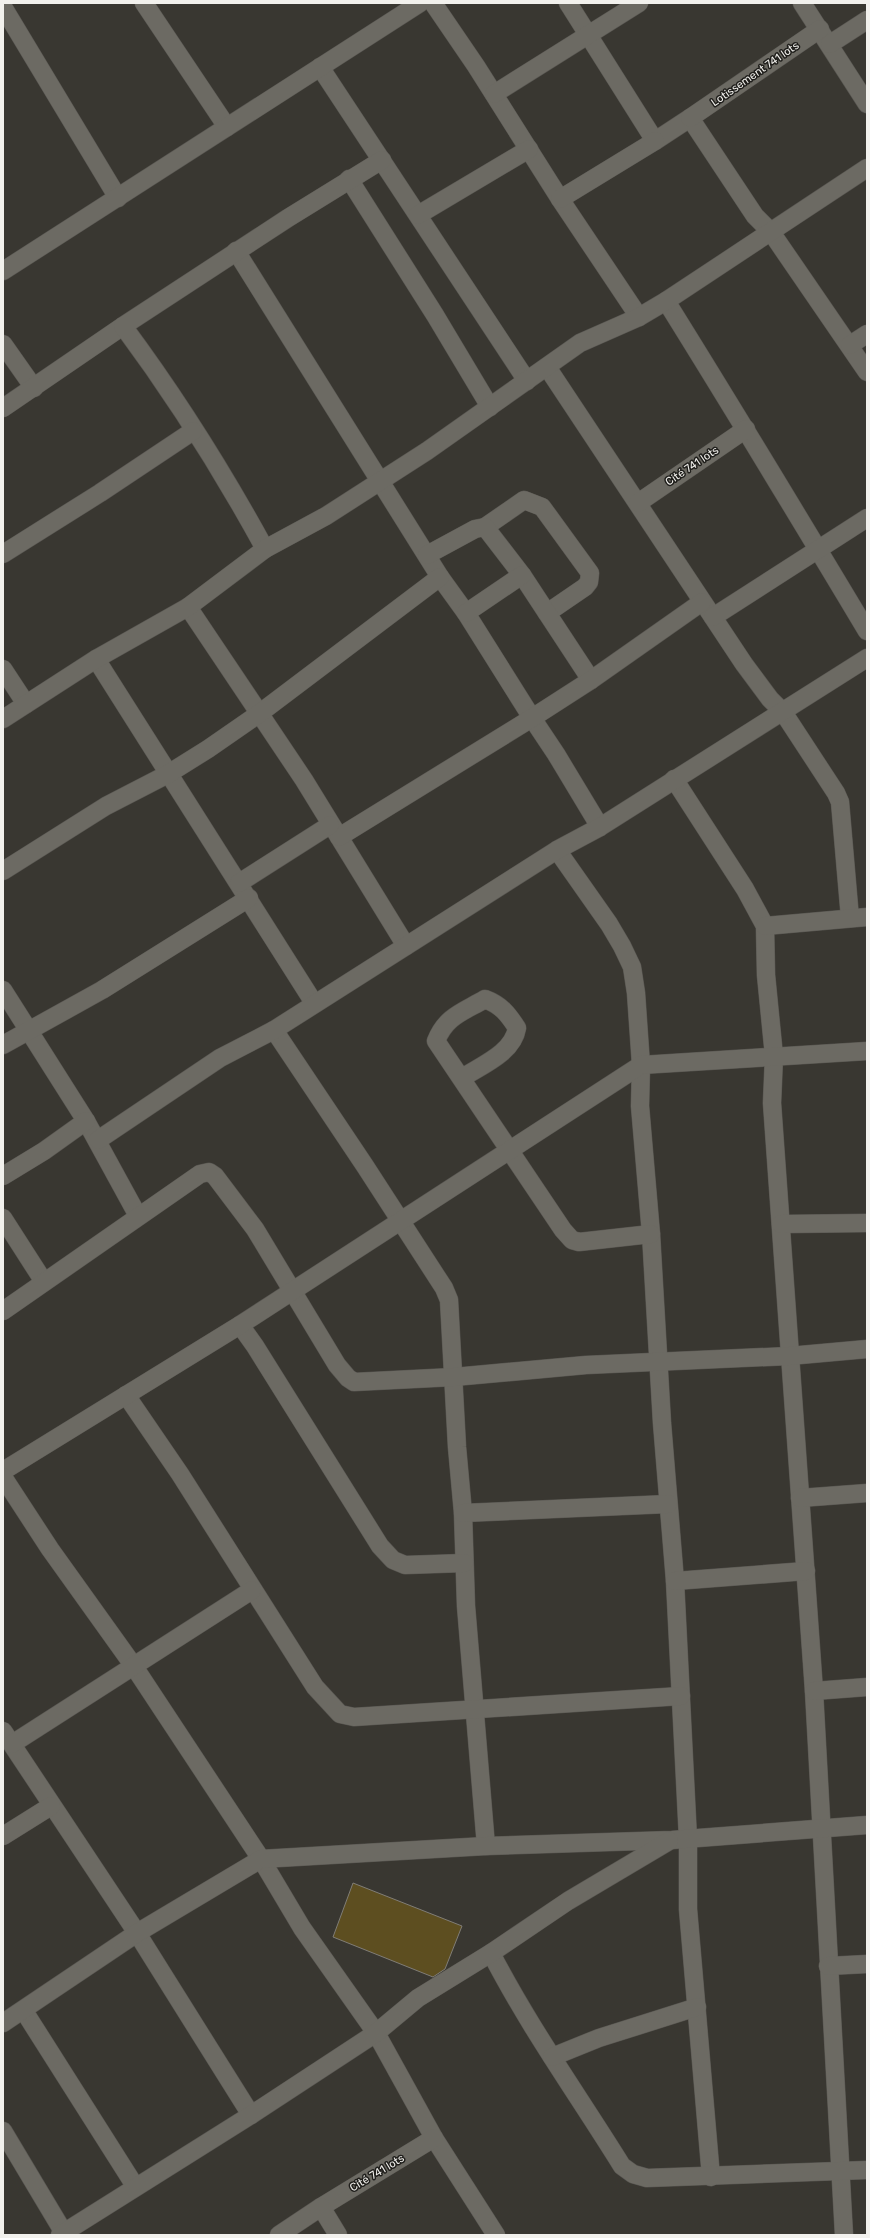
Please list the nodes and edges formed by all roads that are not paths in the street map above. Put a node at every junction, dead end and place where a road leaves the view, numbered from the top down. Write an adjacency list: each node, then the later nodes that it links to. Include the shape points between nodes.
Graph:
1 (144, 3): 17 (street)
2 (420, 3): 13 (street)
3 (433, 3): 14 (street)
4 (568, 3): 11 (street)
5 (639, 3): 11 (street)
6 (802, 3): 10 (street)
7 (3, 7): 9 (street)
8 (867, 20): 12 (street)
9 (8, 28): 23 (street)
10 (820, 29): 12 (street); 16 (street, Lotissement 741 lots)
11 (587, 35): 14 (street); 18 (street)
12 (830, 44): 15 (street)
13 (320, 68): 17 (street); 20 (street)
14 (494, 94): 19 (street)
15 (867, 104)
16 (690, 118): 18 (street, Lotissement 741 lots); 26 (street, via 755,216)
17 (227, 126): 23 (street)
18 (656, 141): 24 (street)
19 (529, 149): 24 (street); 25 (street)
20 (382, 160): 22 (street); 25 (street)
21 (866, 171): 26 (street)
22 (349, 179): 27 (street); 39 (street)
23 (118, 198): 28 (street)
24 (560, 199): 30 (street)
25 (418, 215): 37 (street)
26 (770, 232): 29 (street); 34 (street)
27 (236, 251): 31 (street); 43 (street)
28 (4, 270)
29 (666, 301): 30 (street); 41 (street)
30 (639, 317): 35 (street, via 580,343)
31 (123, 326): 38 (street); 42 (street)
32 (867, 334): 34 (street)
33 (3, 344): 38 (street)
34 (850, 346): 36 (street)
35 (547, 367): 37 (street); 44 (street)
36 (867, 372)
37 (527, 382): 39 (street)
38 (34, 388): 40 (street)
39 (490, 407): 43 (street, via 427,451)
40 (3, 408)
41 (746, 430): 44 (street, Cité 741 lots); 48 (street, via 789,499)
42 (193, 431): 47 (street); 49 (street)
43 (379, 480): 47 (street, via 326,516); 50 (street)
44 (638, 503): 53 (street)
45 (867, 518): 48 (street)
46 (485, 527): 50 (street, via 475,529); 51 (street); 55 (street, via 524,500 542,507 590,573 589,582 585,587)
47 (265, 549): 54 (street)
48 (817, 551): 57 (street); 58 (street)
49 (3, 554)
50 (427, 555): 52 (street)
51 (522, 575): 55 (street); 56 (street)
52 (440, 577): 56 (street); 65 (street)
53 (702, 602): 57 (street); 62 (street)
54 (188, 607): 60 (street); 65 (street)
55 (547, 612): 62 (street)
56 (466, 614): 67 (street)
57 (713, 617): 64 (street, via 770,699)
58 (867, 631)
59 (867, 658): 64 (street)
60 (96, 659): 63 (street); 68 (street)
61 (3, 669): 63 (street)
62 (591, 680): 67 (street)
63 (26, 704): 66 (street)
64 (783, 712): 69 (street); 75 (street, via 830,782 840,802)
65 (260, 713): 68 (street); 71 (street)
66 (3, 718)
67 (532, 718): 70 (street); 71 (street)
68 (168, 774): 73 (street, via 106,806); 74 (street)
69 (674, 779): 70 (street); 76 (street, via 745,889)
70 (600, 827): 72 (street)
71 (335, 831): 74 (street); 77 (street)
72 (557, 850): 77 (street); 85 (street, via 609,924 632,967)
73 (3, 871)
74 (244, 890): 79 (street); 80 (street, via 102,990)
75 (859, 918): 76 (street)
76 (765, 926): 84 (street, via 766,975)
77 (406, 946): 79 (street)
78 (3, 990): 80 (street)
79 (314, 1003): 81 (street)
80 (29, 1030): 82 (street); 87 (street)
81 (274, 1030): 88 (street, via 220,1058); 93 (street)
82 (3, 1045)
83 (867, 1051): 84 (street)
84 (774, 1056): 85 (street); 95 (street, via 772,1103)
85 (641, 1065): 89 (street); 96 (street, via 640,1106)
86 (462, 1078): 86 (street, via 436,1041 446,1022 485,999 505,1010 518,1028 516,1039 510,1046); 89 (street)
87 (86, 1121): 88 (street); 90 (street)
88 (98, 1140): 91 (street)
89 (510, 1150): 93 (street); 96 (street, via 572,1240 594,1241)
90 (3, 1176)
91 (138, 1216): 97 (street); 98 (street, via 200,1174 209,1172 215,1176 255,1229)
92 (3, 1218): 97 (street)
93 (401, 1221): 98 (street); 104 (street, via 449,1300)
94 (867, 1223): 95 (street)
95 (781, 1224): 102 (street)
96 (651, 1234): 103 (street)
97 (44, 1282): 99 (street)
98 (292, 1291): 100 (street); 104 (street, via 337,1365 354,1382)
99 (3, 1311)
100 (240, 1325): 105 (street); 112 (street, via 380,1546 393,1560 405,1565)
101 (867, 1349): 102 (street)
102 (789, 1356): 103 (street); 109 (street)
103 (657, 1363): 104 (street, via 586,1365); 110 (street)
104 (454, 1377): 111 (street)
105 (126, 1395): 106 (street); 115 (street, via 180,1474)
106 (3, 1472)
107 (3, 1477): 116 (street, via 50,1550)
108 (867, 1492): 109 (street)
109 (800, 1498): 113 (street)
110 (668, 1504): 111 (street); 114 (street)
111 (463, 1513): 112 (street)
112 (464, 1563): 120 (street)
113 (806, 1571): 114 (street); 118 (street)
114 (675, 1580): 119 (street)
115 (252, 1590): 116 (street); 120 (street, via 315,1686 340,1714 354,1717)
116 (132, 1665): 121 (street); 128 (street)
117 (867, 1687): 118 (street)
118 (814, 1691): 124 (street)
119 (681, 1696): 120 (street); 126 (street)
120 (474, 1711): 127 (street)
121 (7, 1738): 122 (street)
122 (51, 1806): 125 (street); 129 (street)
123 (867, 1825): 124 (street)
124 (822, 1828): 126 (street); 132 (street)
125 (3, 1836)
126 (680, 1839): 127 (street); 130 (street, via 568,1902); 133 (street)
127 (486, 1846): 128 (street)
128 (261, 1859): 129 (street); 136 (street, via 302,1928)
129 (137, 1933): 134 (street); 138 (street)
130 (491, 1953): 136 (street, via 418,1998); 137 (street)
131 (867, 1964): 132 (street)
132 (828, 1966): 142 (street)
133 (697, 2007): 137 (street, via 599,2038); 143 (street)
134 (24, 2010): 135 (street); 144 (street)
135 (3, 2023)
136 (376, 2033): 138 (street); 140 (street)
137 (552, 2057): 143 (street, via 622,2166 633,2174 647,2178)
138 (251, 2115): 144 (street)
139 (3, 2131): 146 (street)
140 (434, 2138): 145 (street, Cité 741 lots); 149 (street)
141 (867, 2170): 142 (street)
142 (840, 2171): 143 (street); 150 (street)
143 (712, 2177)
144 (136, 2186): 146 (street)
145 (321, 2207): 147 (street, Cité 741 lots); 148 (street)
146 (62, 2234)
147 (279, 2235)
148 (338, 2235)
149 (496, 2235)
150 (844, 2235)

